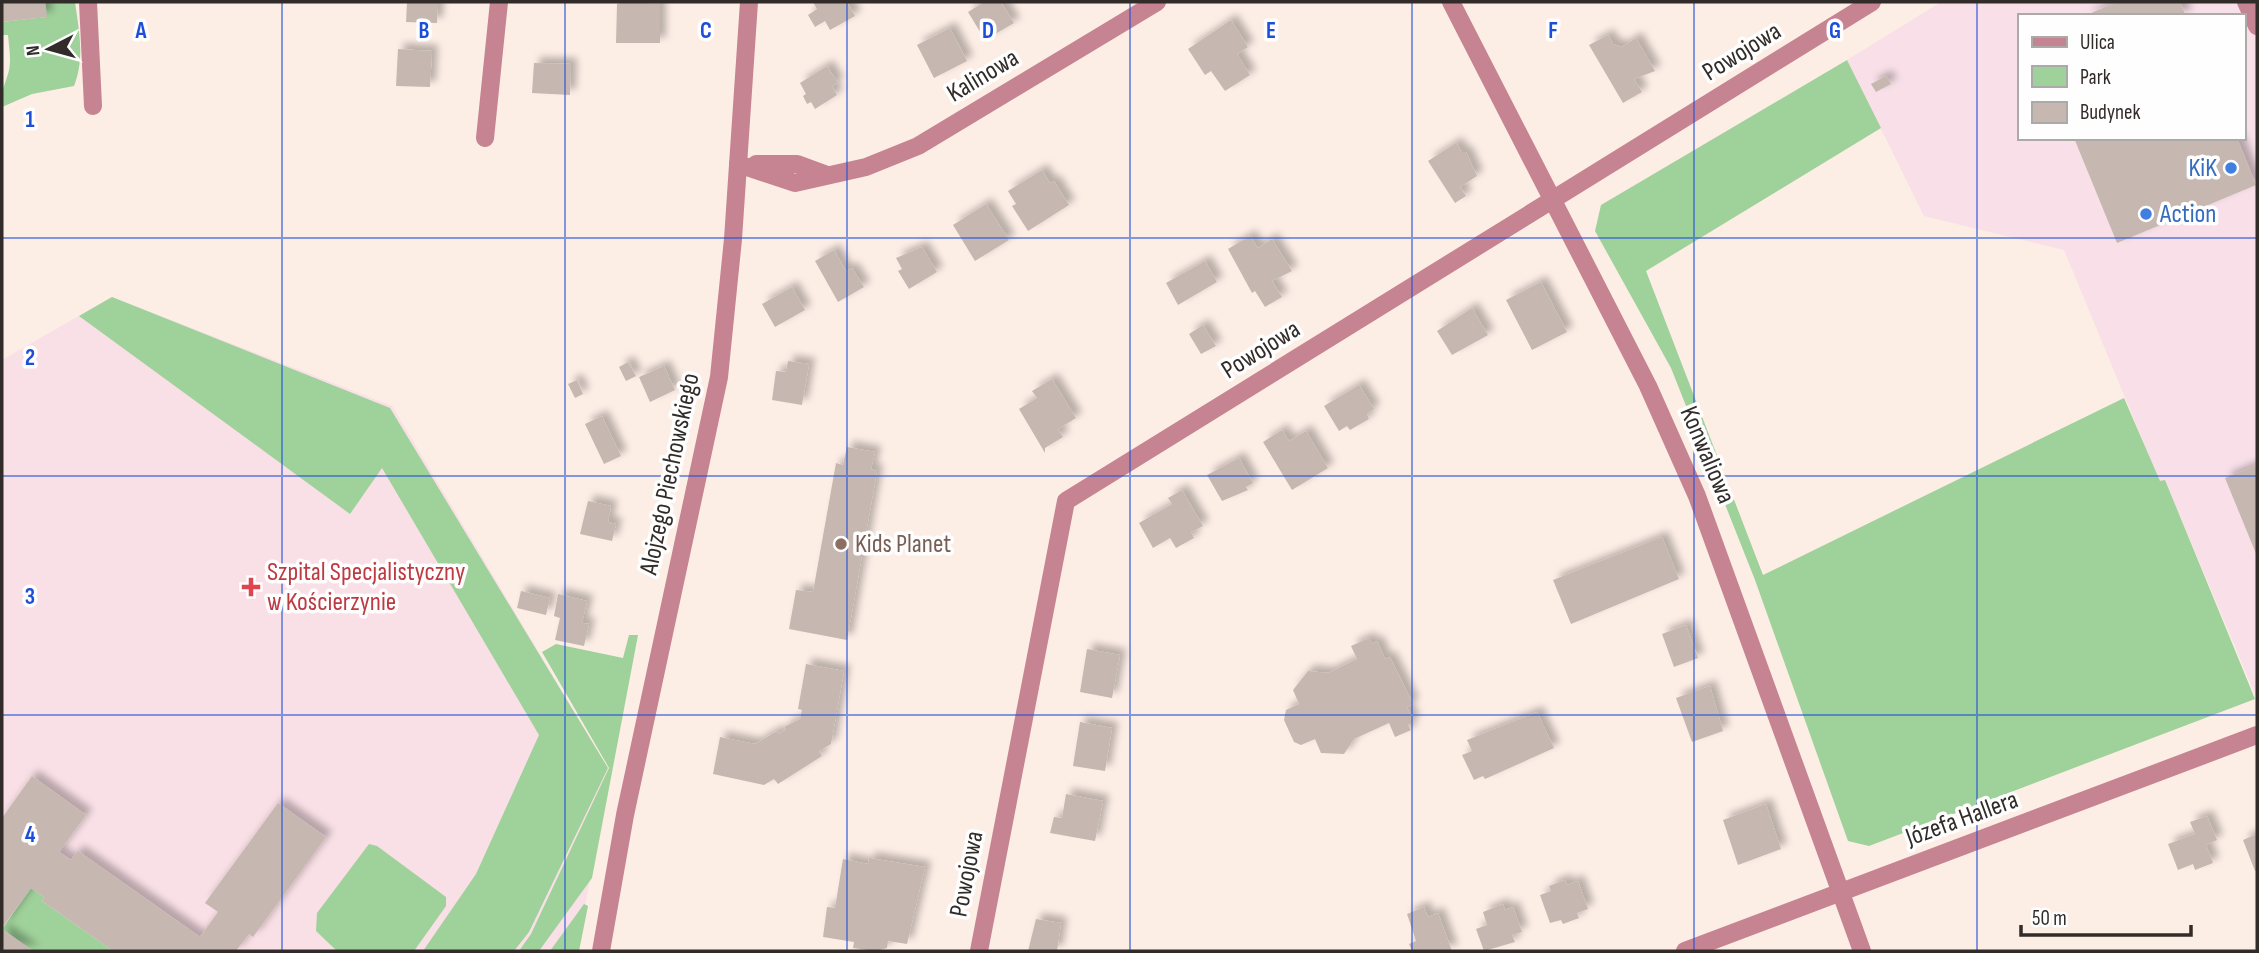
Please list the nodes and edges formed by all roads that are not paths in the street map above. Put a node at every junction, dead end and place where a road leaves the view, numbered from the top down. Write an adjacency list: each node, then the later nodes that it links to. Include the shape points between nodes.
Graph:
1 (88, 2): 9 (street)
2 (499, 2): 10 (street)
3 (749, 2): 11 (street, Alojzego Piechowskiego)
4 (1157, 2): 11 (street, Kalinowa, via 918,146 866,167 795,183)
5 (1451, 2): 12 (street, Konwaliowa)
6 (1872, 2): 12 (street, Powojowa)
7 (2246, 2): 8 (street)
8 (2257, 26)
9 (93, 106)
10 (485, 138)
11 (738, 164): 15 (street, Alojzego Piechowskiego, via 719,377 625,815)
12 (1555, 200): 14 (street, Konwaliowa, via 1697,496); 16 (street, Powojowa, via 1066,501)
13 (2257, 735): 14 (street, Józefa Hallera)
14 (1839, 892): 17 (street, Józefa Hallera); 18 (street, Konwaliowa)
15 (601, 951)
16 (979, 951)
17 (1685, 951)
18 (1862, 951)

